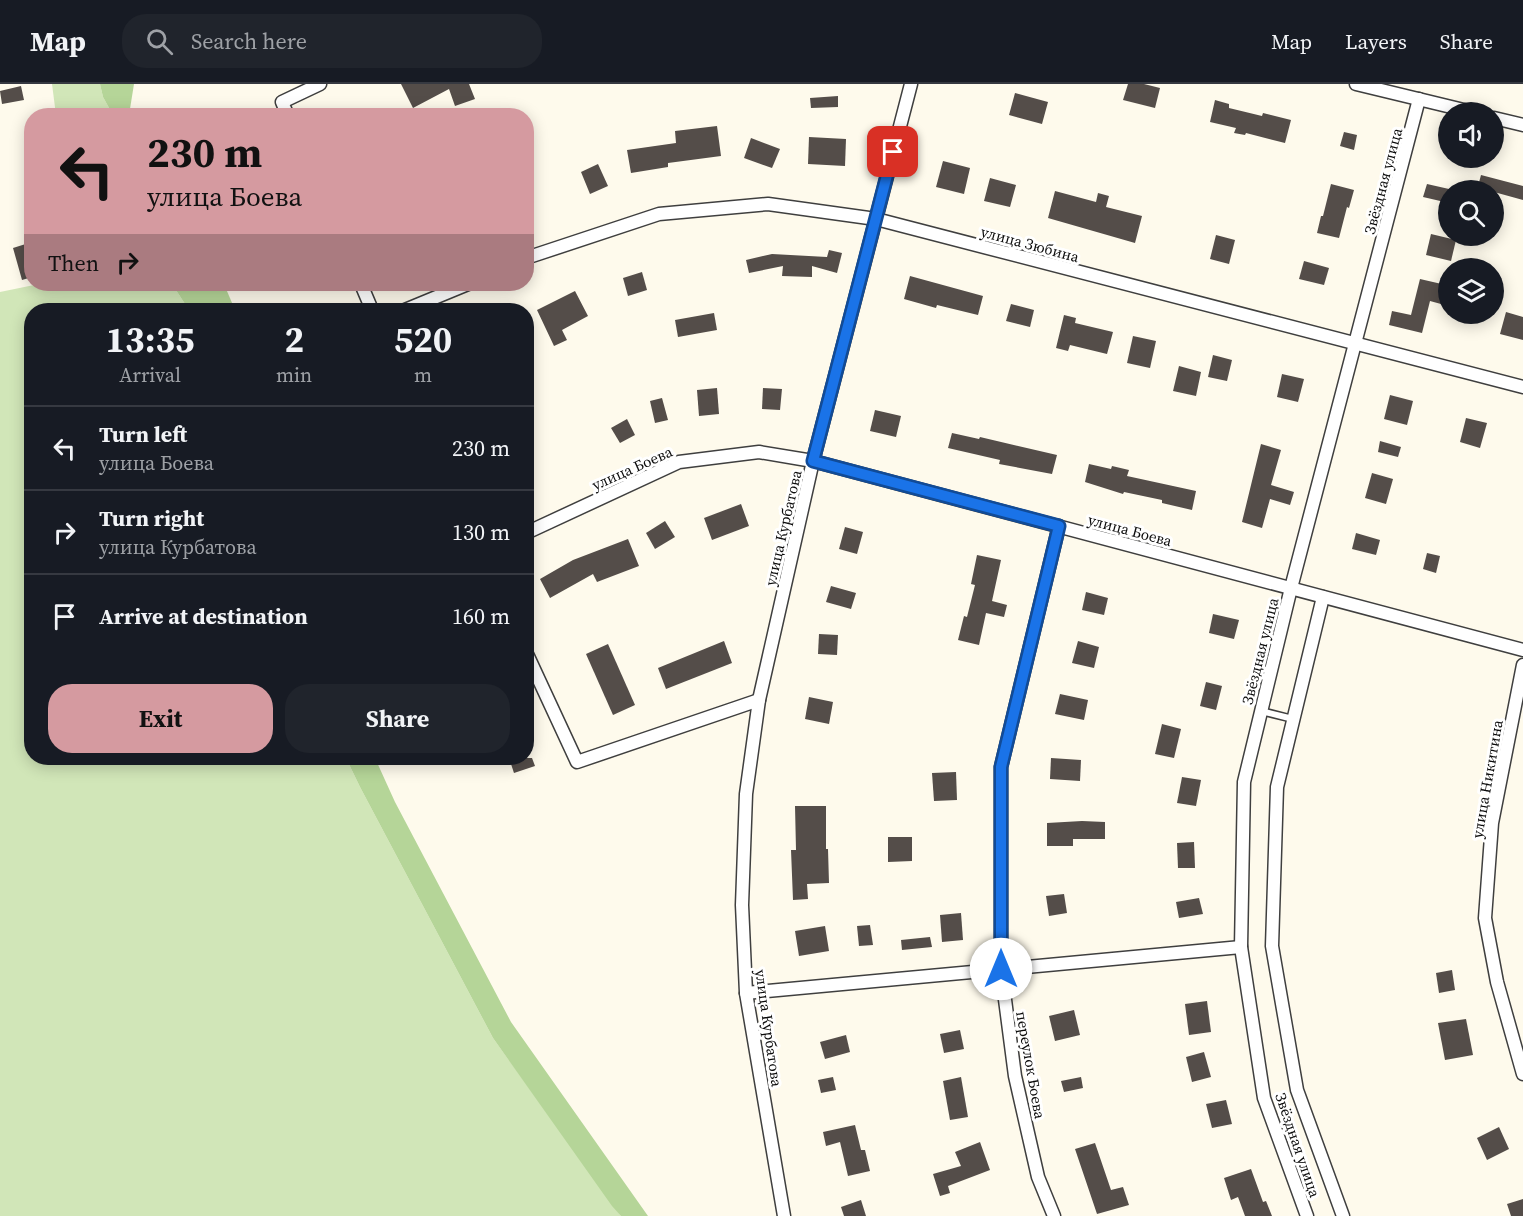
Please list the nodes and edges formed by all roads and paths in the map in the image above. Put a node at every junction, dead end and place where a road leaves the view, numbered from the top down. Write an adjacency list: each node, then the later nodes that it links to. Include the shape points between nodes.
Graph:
1 (320, 84): 6 (street, via 282,102)
2 (910, 84): 9 (street, улица Курбатова)
3 (1356, 84): 4 (street)
4 (1419, 99): 5 (street); 13 (street, Звёздная улица)
5 (1438, 104)
6 (285, 108)
7 (1504, 120): 8 (street)
8 (1523, 125)
9 (876, 219): 10 (street, улица Зюбина, via 768,204 659,214); 13 (street, улица Зюбина); 15 (street, улица Курбатова)
10 (534, 255)
11 (451, 291): 12 (street)
12 (422, 303)
13 (1356, 344): 14 (street, улица Зюбина); 18 (street, Звёздная улица)
14 (1523, 387)
15 (813, 461): 16 (street, улица Боева); 17 (street, улица Боева, via 759,452 679,462); 23 (street, улица Курбатова)
16 (1059, 526): 18 (street, улица Боева); 27 (street, переулок Боева, via 1001,767)
17 (534, 529)
18 (1291, 588): 19 (street, улица Боева); 24 (street, Звёздная улица)
19 (1323, 597): 20 (street, улица Боева); 25 (street, Звёздная улица)
20 (1523, 650)
21 (1523, 665): 29 (street, улица Никитина, via 1492,823 1485,918 1497,982)
22 (534, 669): 23 (street, via 577,762)
23 (759, 700): 28 (street, улица Курбатова, via 746,794 742,904)
24 (1261, 711): 25 (lane); 26 (street, Звёздная улица, via 1244,782)
25 (1293, 720): 33 (street, Звёздная улица, via 1277,787 1273,962 1297,1090)
26 (1241, 947): 27 (street); 32 (street, Звёздная улица, via 1264,1098)
27 (1001, 969): 28 (street); 31 (street, переулок Боева, via 1015,1076 1038,1177)
28 (746, 993): 30 (street, улица Курбатова)
29 (1523, 1074)
30 (784, 1216)
31 (1054, 1216)
32 (1307, 1216)
33 (1343, 1216)

